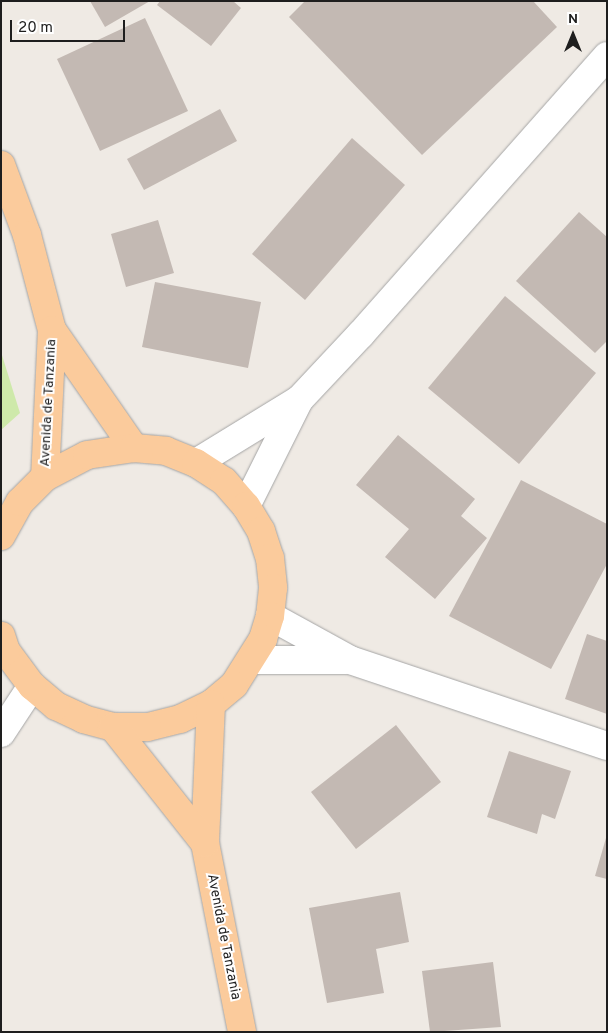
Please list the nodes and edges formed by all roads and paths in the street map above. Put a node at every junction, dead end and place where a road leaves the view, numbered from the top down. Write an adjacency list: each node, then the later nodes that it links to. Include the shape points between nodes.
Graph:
1 (607, 56): 4 (street)
2 (1, 166): 3 (main road, Avenida de Tanzania, via 27,235)
3 (52, 330): 5 (main road, Avenida de Tanzania); 7 (main road, Avenida de Tanzania)
4 (299, 400): 6 (street); 8 (street)
5 (134, 448): 6 (main road, via 166,452); 7 (main road, via 87,455)
6 (196, 463): 8 (main road, via 224,481)
7 (45, 477): 9 (main road, via 20,502)
8 (246, 506): 10 (main road, via 261,531 270,558 273,588)
9 (1, 536)
10 (270, 616): 12 (main road); 13 (street)
11 (1, 636): 14 (main road, via 6,652)
12 (252, 660): 13 (street); 15 (main road, via 234,685)
13 (350, 660): 18 (street)
14 (32, 686): 16 (main road, via 56,706 84,719); 17 (street)
15 (211, 704): 16 (main road, via 180,719 147,727); 19 (main road, Avenida de Tanzania)
16 (113, 727): 19 (main road, Avenida de Tanzania)
17 (1, 733)
18 (607, 746)
19 (205, 842): 20 (main road, Avenida de Tanzania)
20 (242, 1032)

